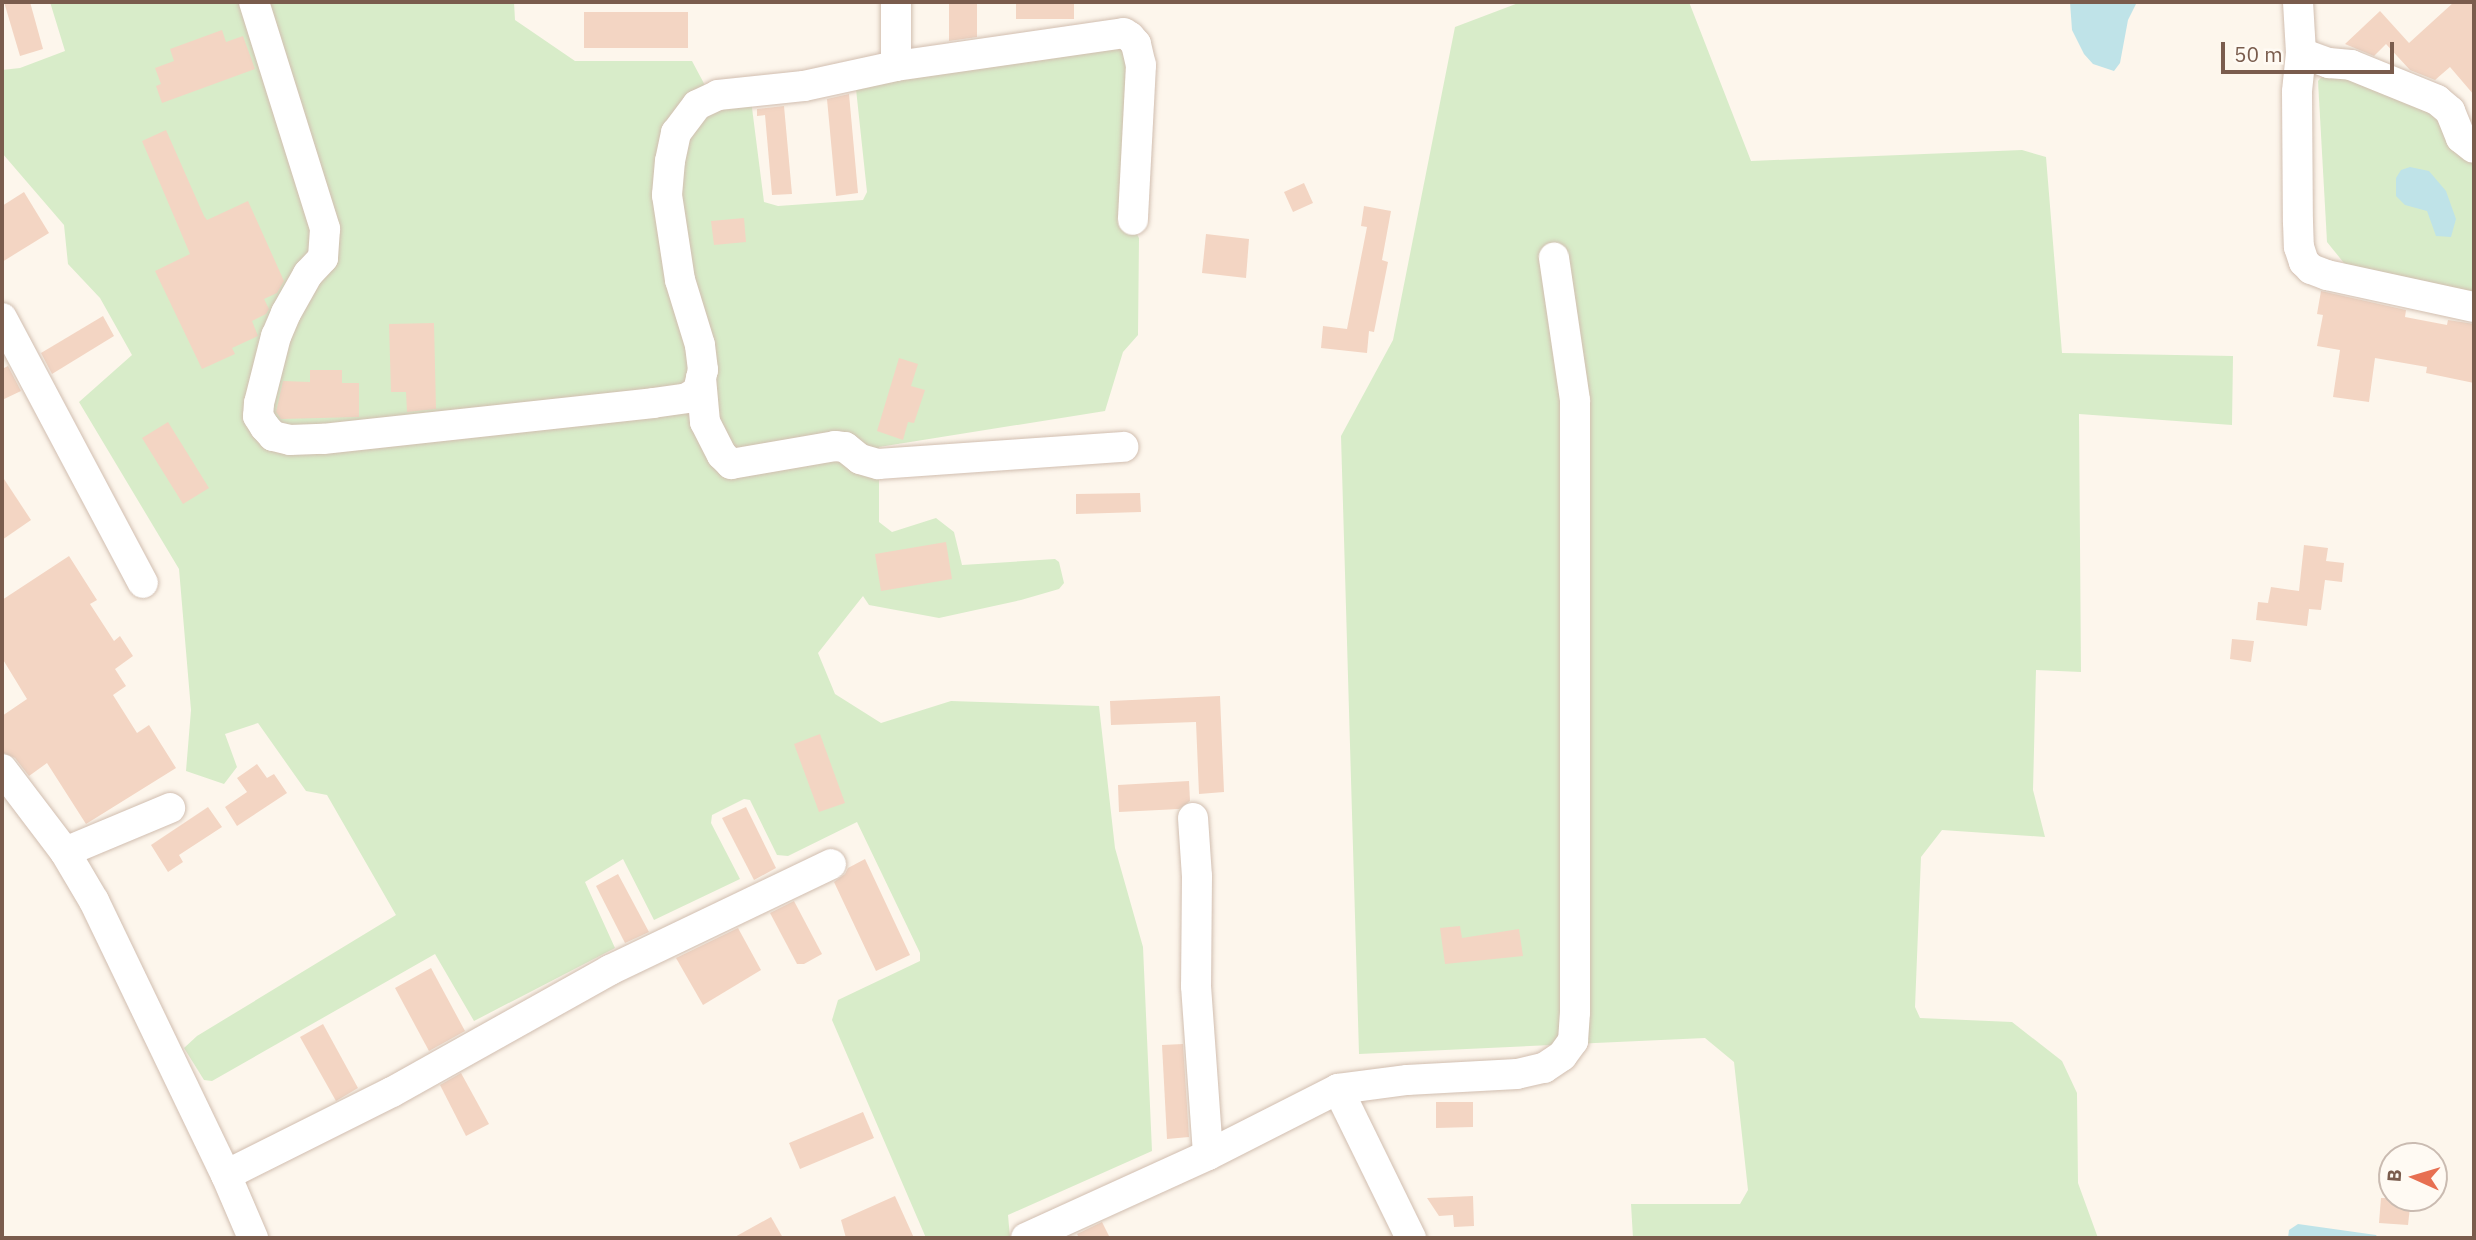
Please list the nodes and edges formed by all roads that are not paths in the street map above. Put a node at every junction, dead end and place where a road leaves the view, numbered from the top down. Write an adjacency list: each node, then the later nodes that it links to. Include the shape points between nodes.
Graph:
1 (254, 2): 11 (street, via 325,229 323,258 286,313 264,379 258,416 273,436 323,439 653,403 687,398 698,391)
2 (896, 2): 5 (street)
3 (2298, 2): 4 (street)
4 (2301, 53): 6 (street, via 2351,65 2437,100 2450,111 2462,138); 9 (street, via 2298,209 2304,262 2327,275)
5 (896, 66): 7 (street, via 1124,33 1136,44 1141,65); 11 (street, via 804,86 718,95 696,105 686,116 676,133 667,195 680,280 700,345)
6 (2474, 148)
7 (1133, 220)
8 (1554, 258): 19 (street, via 1575,400 1573,1041 1544,1068 1517,1074 1407,1080)
9 (2474, 307)
10 (2, 318): 13 (street)
11 (701, 378): 12 (street, via 705,422 731,464 835,446 878,464)
12 (1123, 447)
13 (143, 583)
14 (2, 769): 17 (street)
15 (170, 808): 17 (street)
16 (1193, 818): 20 (street, via 1196,986)
17 (65, 852): 21 (street, via 94,901)
18 (831, 864): 21 (street, via 610,970 392,1092)
19 (1338, 1090): 20 (street); 24 (street)
20 (1208, 1155): 23 (street)
21 (226, 1175): 22 (street)
22 (253, 1238)
23 (1027, 1238)
24 (1411, 1238)

